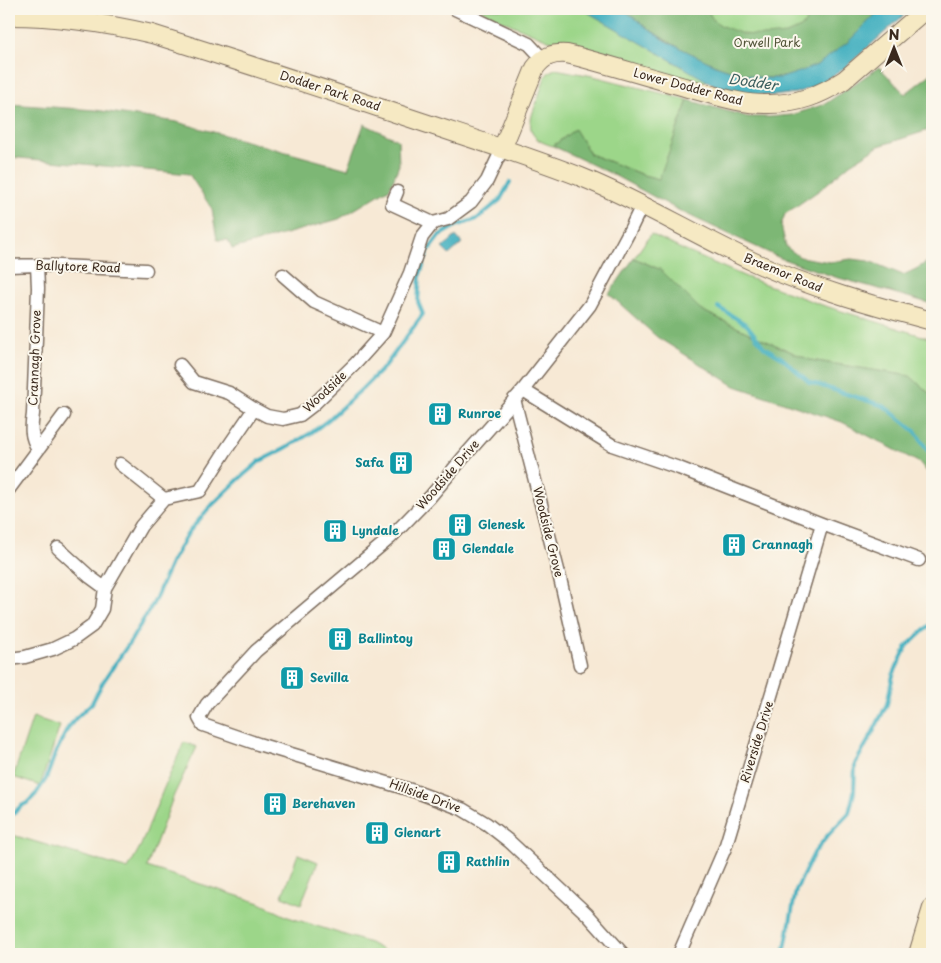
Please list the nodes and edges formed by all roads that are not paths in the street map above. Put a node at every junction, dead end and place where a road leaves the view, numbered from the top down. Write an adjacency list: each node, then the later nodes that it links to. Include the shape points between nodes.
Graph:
1 (455, 9): 4 (street, via 529,44)
2 (926, 9): 4 (main road, Lower Dodder Road, via 844,80 810,98 784,103 747,103 567,54 557,53)
3 (9, 16): 5 (main road, Dodder Park Road, via 70,19 152,34)
4 (542, 59): 5 (main road, via 535,68)
5 (502, 149): 7 (main road, Dodder Park Road, via 582,177); 8 (street, via 489,177 471,202 448,219)
6 (397, 192): 8 (street, via 392,204)
7 (642, 205): 13 (main road, Braemor Road, via 754,262 791,277 862,302); 16 (street, Woodside Drive, via 590,305)
8 (433, 223): 14 (street, Woodside, via 422,237)
9 (37, 265): 10 (street, Ballytore Road); 11 (street, Ballytore Road); 19 (street, Crannagh Grove, via 31,429)
10 (9, 266)
11 (146, 270)
12 (283, 275): 14 (street, via 314,302)
13 (932, 321)
14 (383, 334): 17 (street, Woodside, via 300,416 267,416)
15 (180, 365): 17 (street, Woodside, via 194,382 229,393)
16 (519, 395): 23 (street, via 612,445); 28 (street, Woodside Grove); 29 (street, Woodside Drive, via 390,538 256,651)
17 (254, 409): 22 (street, via 200,491)
18 (64, 415): 19 (street)
19 (38, 449): 21 (street)
20 (120, 464): 22 (street)
21 (9, 489)
22 (164, 499): 26 (street, via 141,526)
23 (822, 524): 25 (street); 32 (street, Riverside Drive, via 725,848)
24 (58, 548): 26 (street)
25 (919, 560)
26 (104, 588): 27 (street, via 102,609 92,626 53,649)
27 (9, 658)
28 (580, 665)
29 (206, 704): 31 (street, Hillside Drive, via 200,718 203,725 414,791 462,809 487,824 587,914)
30 (932, 908): 33 (main road)
31 (622, 954)
32 (679, 954)
33 (918, 954)

